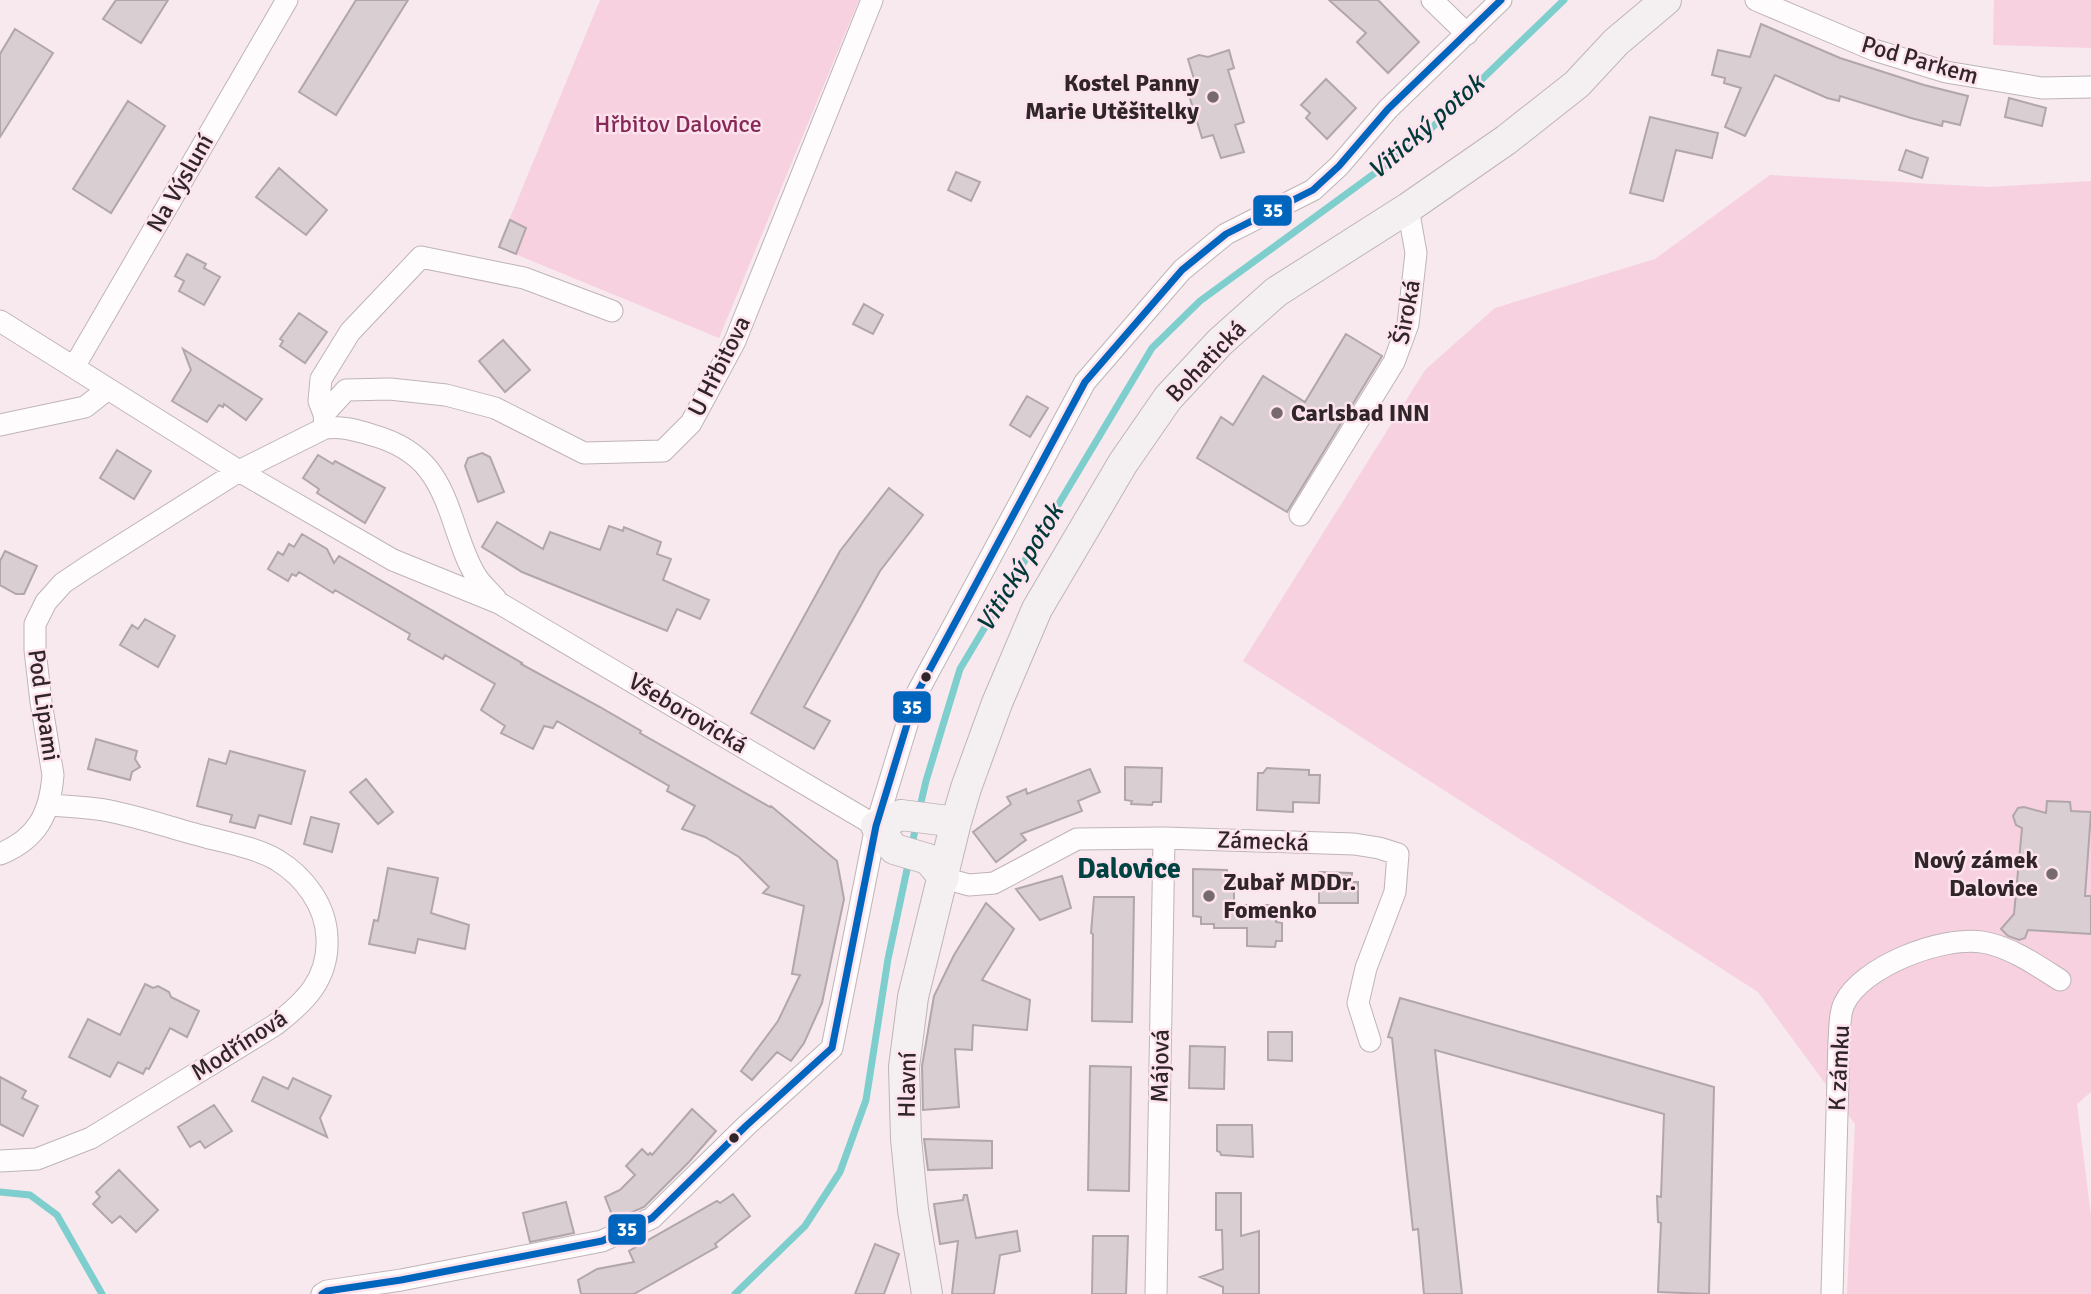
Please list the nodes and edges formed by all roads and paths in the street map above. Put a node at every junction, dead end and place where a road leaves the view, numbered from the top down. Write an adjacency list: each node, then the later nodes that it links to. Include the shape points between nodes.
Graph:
1 (287, 0): 12 (street, Na Výsluní)
2 (872, 0): 14 (street, U Hřbitova, via 735,341 691,424 663,451 584,453 495,408 446,395 401,390 346,390)
3 (1432, 0): 7 (street)
4 (1502, 0): 7 (street)
5 (1666, 0): 9 (street, Bohatická, via 1616,42 1577,84)
6 (1755, 0): 8 (street, Pod Parkem, via 1874,50 1946,72 2042,88)
7 (1468, 34): 20 (street, via 1388,109 1313,190 1226,234 1182,270 1084,382 916,695)
8 (2091, 87)
9 (1408, 208): 17 (street, Široká, via 1416,253 1408,324 1399,350); 21 (street, Bohatická, via 1276,292 1220,342 1168,398 1123,463 1037,609)
10 (612, 311): 14 (street, via 524,278 421,257 350,332 321,379 319,401)
11 (0, 321): 12 (street, Všeborovická)
12 (74, 367): 13 (street, Všeborovická)
13 (108, 389): 15 (street, via 85,407); 16 (street, Všeborovická)
14 (324, 421): 16 (street); 18 (street, Všeborovická, via 380,437 420,460 437,479 477,578)
15 (0, 425)
16 (239, 471): 18 (street, Všeborovická, via 393,560); 19 (street, Pod Lipami, via 87,567 46,602 35,624 35,650 54,775)
17 (1300, 515)
18 (499, 603): 20 (street, Všeborovická)
19 (49, 805): 23 (street, Pod Lipami, via 37,829); 27 (street, Modřínová, via 99,809 276,860 300,878 315,898 326,921 328,949 321,975 302,1004 275,1025 91,1138 37,1159)
20 (888, 820): 21 (street); 24 (street, via 894,849); 28 (street, via 832,1048 653,1218 602,1241)
21 (947, 821): 24 (street, Bohatická)
22 (1164, 838): 24 (street, Zámecká, via 1077,839 994,883 969,885); 26 (street, Zámecká, via 1354,844 1398,854 1395,892 1358,1003); 30 (street, Májová)
23 (0, 854)
24 (936, 868): 29 (street, Hlavní, via 904,1067 906,1139)
25 (2060, 980): 31 (street, K zámku, via 2024,957 1982,942 1955,943 1919,950 1885,966 1857,986 1843,1005)
26 (1370, 1041)
27 (0, 1161)
28 (322, 1294)
29 (927, 1294)
30 (1156, 1294)
31 (1832, 1294)

